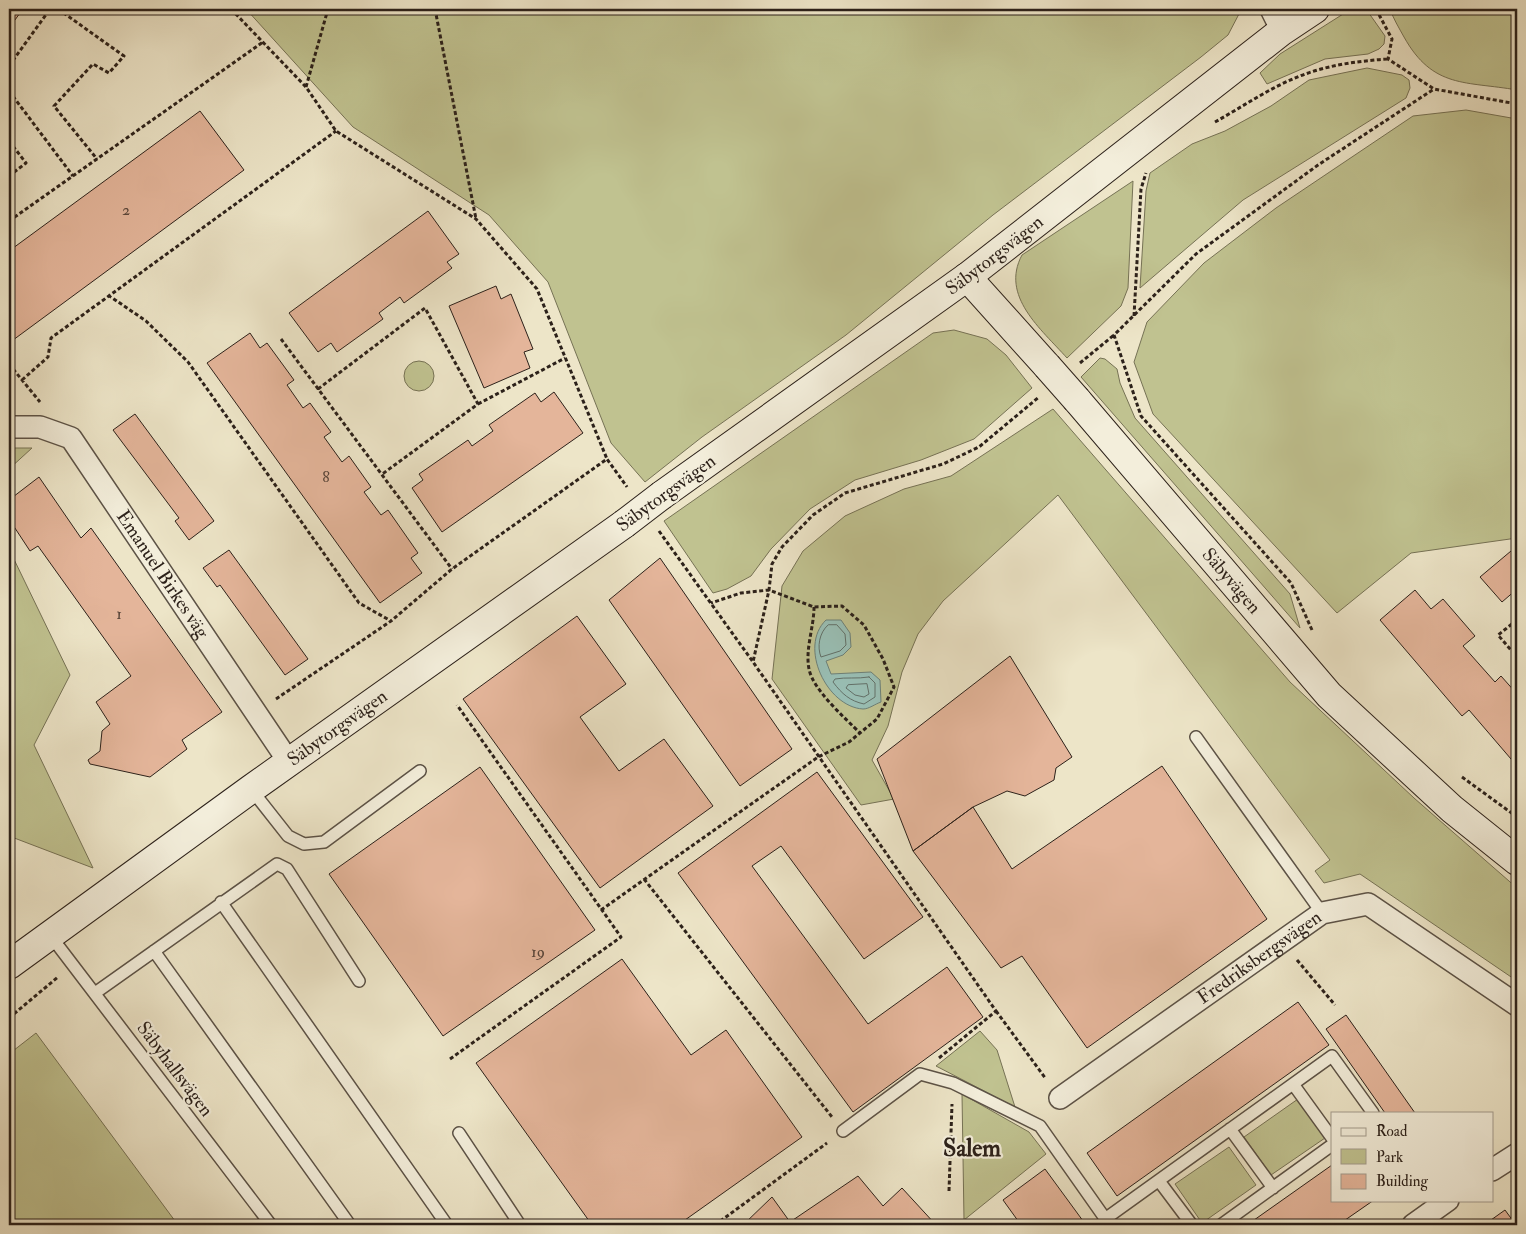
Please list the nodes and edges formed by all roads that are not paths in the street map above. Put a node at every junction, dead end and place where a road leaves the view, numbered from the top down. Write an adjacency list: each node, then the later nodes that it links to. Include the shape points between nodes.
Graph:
1 (1315, 9): 2 (street, Säbytorgsvägen)
2 (1277, 20): 3 (street, Säbytorgsvägen)
3 (967, 277): 6 (street, Säbytorgsvägen, bridge); 9 (street, Säbyvägen, bridge, via 1046,378 1077,400 1329,695 1452,809)
4 (9, 427): 6 (street, Emanuel Birkes väg, via 40,427 70,438)
5 (1196, 737): 11 (lane)
6 (289, 762): 8 (street, Säbytorgsvägen)
7 (420, 771): 8 (lane, via 324,842 304,844 288,836)
8 (251, 789): 12 (street, Säbytorgsvägen)
9 (1517, 861)
10 (221, 902): 13 (lane); 15 (lane, via 272,865 287,869); 34 (lane)
11 (1322, 913): 17 (street, Fredriksbergsvägen, via 1368,904); 19 (street, Fredriksbergsvägen)
12 (50, 935): 14 (street, Säbytorgsvägen); 16 (lane, Säbyhallsvägen)
13 (154, 951): 16 (lane); 33 (lane)
14 (13, 955)
15 (359, 982)
16 (95, 993): 32 (lane, Säbyhallsvägen)
17 (1517, 1005)
18 (1293, 1084): 20 (lane, via 1332,1056); 21 (lane); 24 (lane)
19 (1060, 1098)
20 (1372, 1112)
21 (1230, 1129): 28 (lane); 29 (lane)
22 (844, 1132): 31 (lane, via 920,1074 952,1083 1040,1126)
23 (459, 1133): 35 (lane)
24 (1331, 1137)
25 (1331, 1146): 29 (lane)
26 (1517, 1154): 27 (street)
27 (1494, 1169)
28 (1159, 1181): 31 (lane); 36 (lane)
29 (1273, 1188): 37 (lane)
30 (1445, 1202): 38 (street)
31 (1107, 1222)
32 (271, 1225)
33 (350, 1225)
34 (447, 1225)
35 (520, 1225)
36 (1192, 1225)
37 (1221, 1225)
38 (1414, 1225)

